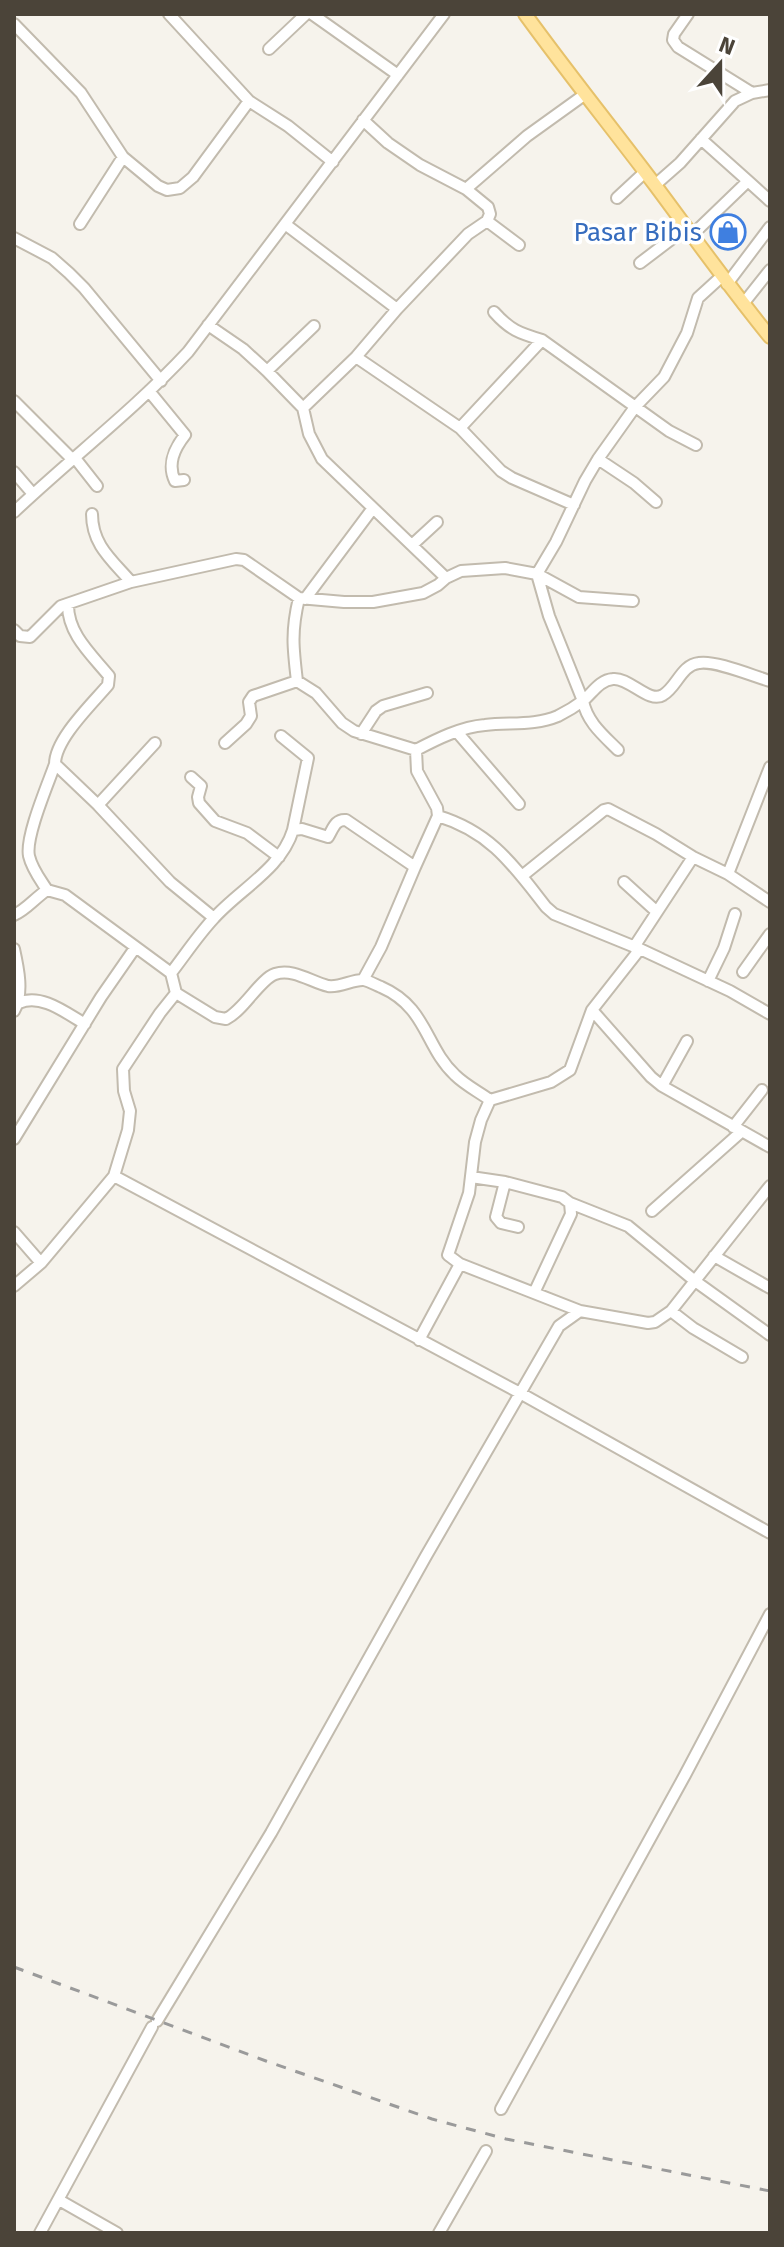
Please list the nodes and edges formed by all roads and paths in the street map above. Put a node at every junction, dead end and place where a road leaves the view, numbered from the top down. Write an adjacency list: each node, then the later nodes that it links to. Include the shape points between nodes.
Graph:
1 (169, 14): 13 (street)
2 (306, 14): 8 (street)
3 (312, 14): 9 (street)
4 (444, 14): 9 (street)
5 (525, 14): 12 (main road)
6 (688, 14): 11 (street, via 674,34 678,47)
7 (14, 24): 16 (street, via 81,93)
8 (269, 49)
9 (398, 75): 14 (street)
10 (770, 90): 11 (street)
11 (752, 93): 15 (street, via 735,101)
12 (584, 95): 18 (main road); 21 (street)
13 (249, 101): 16 (street, via 180,188 158,186); 17 (street)
14 (363, 120): 17 (street); 21 (street, via 420,165)
15 (701, 139): 19 (street); 20 (street)
16 (123, 157): 25 (street)
17 (333, 162): 26 (street)
18 (645, 172): 20 (main road); 22 (street)
19 (748, 181): 23 (street); 28 (street)
20 (655, 185): 28 (main road)
21 (466, 189): 24 (street, via 488,207)
22 (617, 198)
23 (770, 201)
24 (487, 221): 30 (street); 35 (street)
25 (80, 224)
26 (285, 224): 35 (street); 37 (street)
27 (770, 227): 33 (street)
28 (689, 232): 31 (street); 33 (main road)
29 (14, 238): 43 (street, via 69,273)
30 (519, 245)
31 (640, 263)
32 (770, 270): 34 (street)
33 (724, 280): 34 (main road); 46 (street, via 698,298 664,377)
34 (743, 304): 39 (main road)
35 (397, 309): 41 (street)
36 (494, 312): 40 (street, via 506,326)
37 (208, 325): 42 (street); 43 (street)
38 (314, 326): 42 (street)
39 (770, 337)
40 (542, 340): 46 (street); 48 (street)
41 (356, 357): 47 (street); 48 (street)
42 (267, 371): 47 (street)
43 (161, 381): 44 (street)
44 (149, 391): 50 (street); 53 (street, via 185,435 172,454 171,469 175,481)
45 (14, 401): 50 (street)
46 (635, 407): 49 (street); 51 (street)
47 (303, 408): 58 (street, via 322,459)
48 (460, 428): 57 (street, via 501,471)
49 (696, 445)
50 (74, 459): 54 (street); 55 (street)
51 (598, 459): 56 (street); 57 (street)
52 (14, 472): 55 (street)
53 (184, 480)
54 (97, 486)
55 (33, 494): 59 (street)
56 (656, 502)
57 (574, 505): 63 (street)
58 (373, 508): 62 (street); 66 (street)
59 (14, 512)
60 (92, 514): 65 (street, via 100,547)
61 (437, 522): 62 (street)
62 (412, 545): 64 (street)
63 (537, 574): 64 (street, via 505,568 461,571); 67 (street, via 579,597); 73 (street)
64 (446, 578): 66 (street, via 431,590 404,598)
65 (131, 582): 66 (street, via 240,559); 68 (street)
66 (302, 598): 70 (street, via 292,645)
67 (633, 601)
68 (68, 605): 69 (street, via 30,637); 81 (street, via 74,633 109,681 58,748)
69 (14, 630)
70 (297, 681): 75 (street); 78 (street, via 253,696 251,716)
71 (770, 681): 73 (street, via 701,662 690,665 663,695 656,697 615,678)
72 (427, 693): 75 (street, via 383,706)
73 (583, 701): 74 (street, via 530,724 482,725); 80 (street, via 595,726)
74 (457, 732): 79 (street); 84 (street)
75 (361, 734): 79 (street)
76 (281, 736): 87 (street, via 308,758)
77 (155, 743): 85 (street)
78 (225, 743)
79 (416, 750): 86 (street, via 417,771)
80 (618, 750)
81 (55, 764): 85 (street); 94 (street, via 28,852)
82 (770, 767): 91 (street)
83 (191, 777): 88 (street, via 201,786 199,803 215,821 247,833)
84 (519, 804)
85 (98, 805): 99 (street, via 170,882)
86 (438, 816): 90 (street); 92 (street, via 460,823 497,847)
87 (293, 830): 88 (street); 90 (street, via 328,837 337,822 346,820)
88 (279, 857): 99 (street)
89 (693, 857): 91 (street); 92 (street, via 608,809); 96 (street)
90 (415, 867): 106 (street)
91 (728, 874): 95 (street)
92 (522, 876): 102 (street, via 554,914)
93 (624, 882): 96 (street)
94 (47, 890): 98 (street); 101 (street, via 65,895)
95 (770, 902)
96 (657, 912): 102 (street)
97 (735, 914): 107 (street)
98 (14, 915)
99 (214, 918): 105 (street)
100 (770, 934): 104 (street)
101 (135, 948): 105 (street); 112 (street)
102 (637, 948): 107 (street); 110 (street)
103 (14, 949): 109 (street)
104 (743, 972)
105 (171, 973): 108 (street)
106 (363, 980): 108 (street, via 330,986 296,974 271,975 226,1019); 116 (street, via 408,1006 454,1075)
107 (708, 981): 111 (street)
108 (176, 993): 120 (street, via 123,1069 130,1111)
109 (16, 1007): 112 (street, via 32,999)
110 (592, 1010): 114 (street); 116 (street, via 566,1074)
111 (769, 1011)
112 (85, 1024): 118 (street)
113 (687, 1041): 114 (street)
114 (662, 1086): 117 (street)
115 (762, 1090): 117 (street)
116 (490, 1100): 121 (street, via 475,1142)
117 (737, 1130): 119 (street); 125 (street)
118 (15, 1134)
119 (770, 1147)
120 (114, 1176): 129 (street); 138 (street)
121 (471, 1177): 122 (street); 130 (street, via 448,1252)
122 (505, 1182): 124 (street); 126 (street, via 496,1217)
123 (770, 1186): 128 (street)
124 (570, 1203): 131 (street, via 623,1223); 134 (street, via 571,1214)
125 (652, 1211)
126 (518, 1227)
127 (14, 1232): 129 (street)
128 (714, 1256): 131 (street); 133 (street)
129 (41, 1263): 132 (street)
130 (460, 1264): 134 (street); 138 (street)
131 (695, 1281): 136 (street); 137 (street)
132 (14, 1286)
133 (770, 1288)
134 (534, 1293): 135 (street)
135 (580, 1311): 136 (street, via 648,1323); 140 (street, via 559,1326)
136 (671, 1311): 139 (street)
137 (770, 1335)
138 (419, 1340): 140 (street)
139 (742, 1357)
140 (520, 1393): 141 (street); 145 (street, via 271,1833 154,2024)
141 (770, 1533)
142 (770, 1614): 143 (street)
143 (501, 2109)
144 (486, 2151): 148 (street)
145 (59, 2200): 146 (street); 147 (street)
146 (40, 2233)
147 (117, 2233)
148 (439, 2233)

